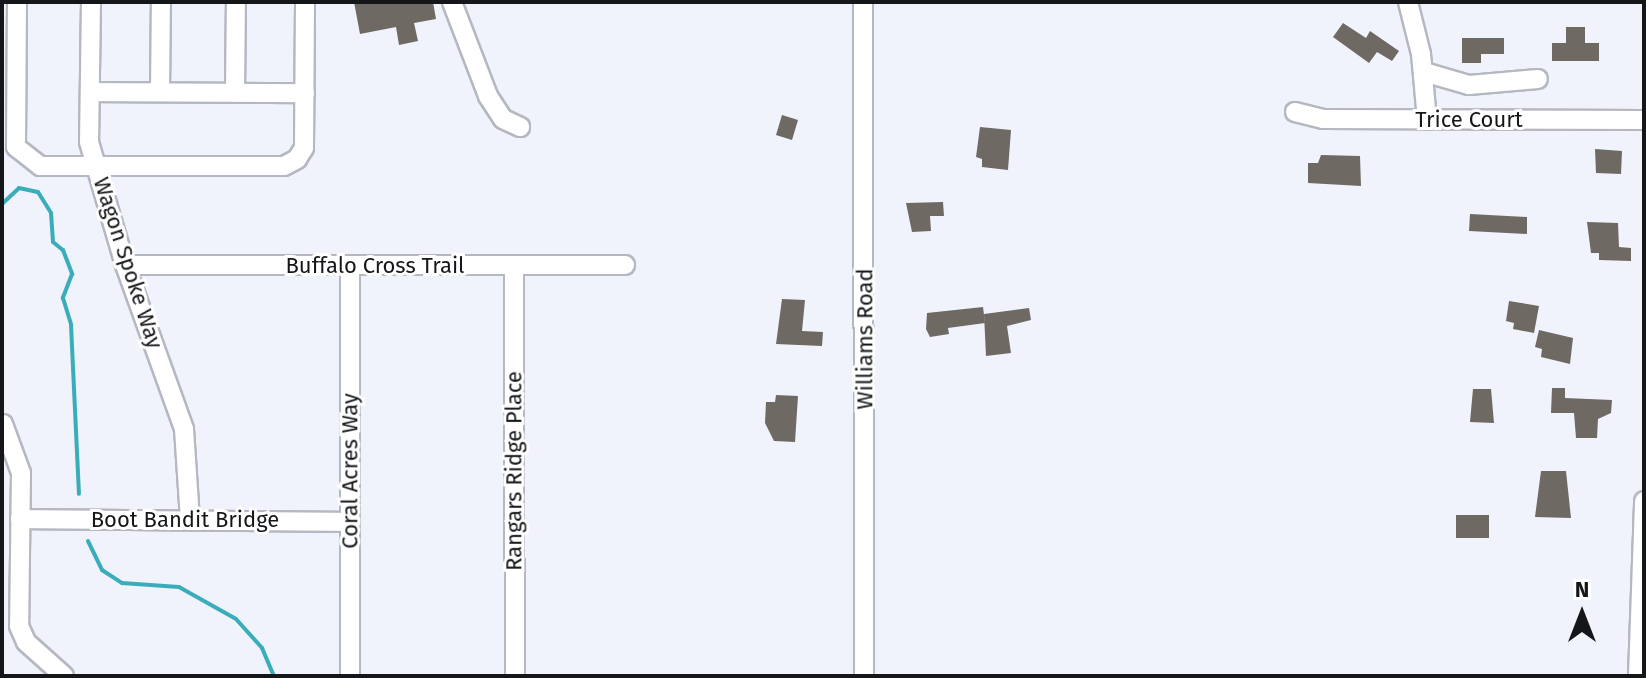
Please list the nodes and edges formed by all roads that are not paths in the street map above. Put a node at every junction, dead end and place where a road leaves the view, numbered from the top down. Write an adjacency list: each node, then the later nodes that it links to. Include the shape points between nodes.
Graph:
1 (17, 2): 19 (street, via 16,147 40,166)
2 (91, 2): 12 (street, Wagon Spoke Way)
3 (161, 2): 11 (street)
4 (236, 2): 13 (street)
5 (305, 2): 14 (street)
6 (452, 2): 18 (street, via 488,96 503,119)
7 (863, 2): 32 (street, Williams Road)
8 (1408, 2): 9 (street)
9 (1424, 72): 10 (street, via 1469,85); 16 (street)
10 (1538, 79)
11 (160, 91): 12 (street); 13 (street)
12 (90, 92): 19 (street, Wagon Spoke Way, via 89,142)
13 (235, 92): 14 (street)
14 (305, 93): 19 (street, via 304,148 284,166)
15 (1295, 112): 16 (street, Trice Court, via 1323,119)
16 (1427, 120): 17 (street, Trice Court)
17 (1644, 120)
18 (520, 127)
19 (96, 165): 20 (street, Wagon Spoke Way)
20 (125, 265): 21 (street, Buffalo Cross Trail); 27 (street, Wagon Spoke Way, via 184,429)
21 (350, 265): 23 (street, Buffalo Cross Trail); 28 (street, Coral Acres Way)
22 (625, 265): 23 (street, Buffalo Cross Trail)
23 (514, 266): 31 (street, Rangars Ridge Place)
24 (3, 424): 26 (street, via 21,473)
25 (1644, 501): 33 (street)
26 (20, 519): 27 (street, Boot Bandit Bridge); 29 (street, via 19,626 26,642)
27 (190, 520): 28 (street, Boot Bandit Bridge)
28 (350, 522): 30 (street, Coral Acres Way)
29 (64, 676)
30 (350, 676)
31 (515, 676)
32 (864, 676)
33 (1638, 676)

